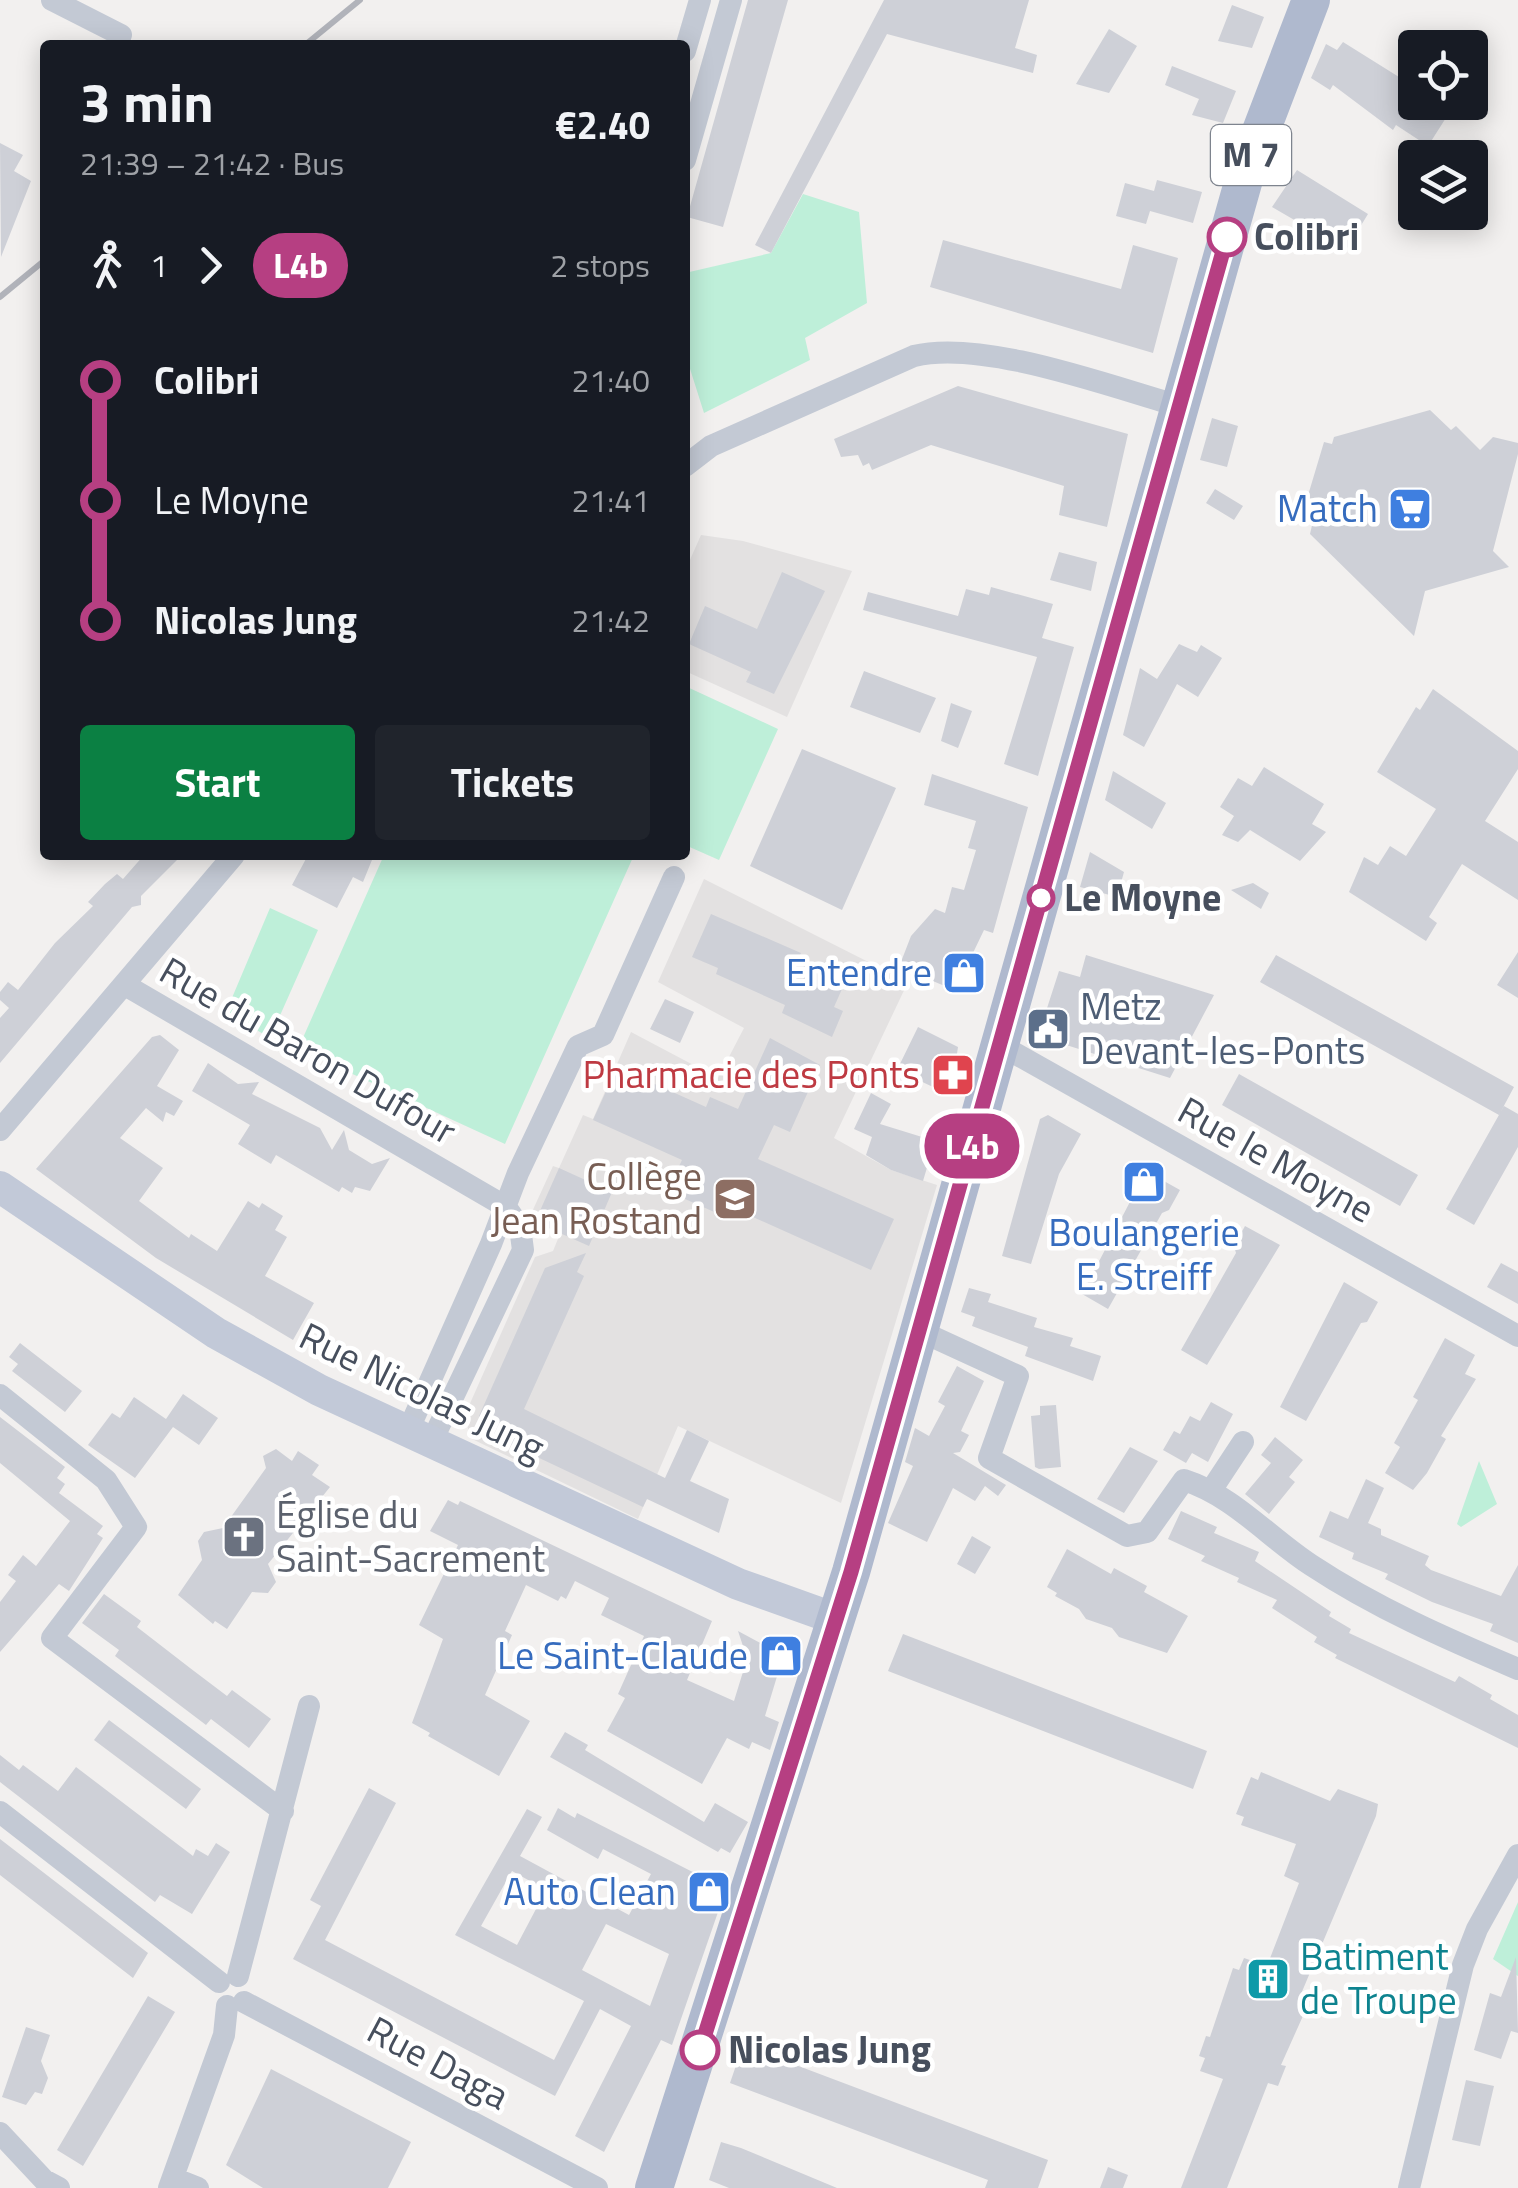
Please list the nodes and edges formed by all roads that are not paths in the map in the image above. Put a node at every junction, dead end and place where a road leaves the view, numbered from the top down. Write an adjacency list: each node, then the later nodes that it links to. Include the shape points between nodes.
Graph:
1 (52, 0): 5 (street)
2 (700, 0): 6 (street)
3 (731, 0): 7 (street)
4 (1311, 0): 8 (main road, M 7, via 1256,136)
5 (122, 35)
6 (688, 40)
7 (690, 143)
8 (1179, 406): 9 (street, via 987,354 940,349 711,446); 13 (main road, M 7)
9 (690, 462)
10 (230, 860): 12 (street)
11 (674, 877): 16 (street, via 602,1035 578,1046)
12 (125, 985): 14 (street); 16 (street, Rue du Baron Dufour)
13 (1000, 1045): 17 (main road, M 7); 18 (street, Rue le Moyne)
14 (0, 1130)
15 (0, 1187): 20 (main road, Rue Nicolas Jung, via 216,1333)
16 (506, 1208): 20 (street, via 520,1227 523,1250)
17 (920, 1331): 22 (street, via 1018,1376 989,1458 1128,1536 1147,1532 1184,1480); 23 (main road, M 7)
18 (1518, 1336)
19 (0, 1395): 26 (street, via 106,1480 136,1527 52,1638)
20 (420, 1437): 23 (main road, Rue Nicolas Jung, via 738,1584)
21 (1243, 1442): 22 (street)
22 (1212, 1489): 24 (street, via 1325,1574 1414,1625)
23 (836, 1619): 36 (main road, M 7)
24 (1518, 1670)
25 (308, 1706): 26 (street)
26 (284, 1811): 29 (street)
27 (0, 1812): 29 (street)
28 (1518, 1855): 37 (street, via 1463,1965)
29 (228, 1979): 30 (street, via 248,1988)
30 (235, 2004): 32 (street); 35 (street, Rue Daga)
31 (0, 2132): 33 (street)
32 (171, 2183): 34 (street)
33 (59, 2188)
34 (198, 2188)
35 (597, 2188)
36 (654, 2188)
37 (1409, 2188)

